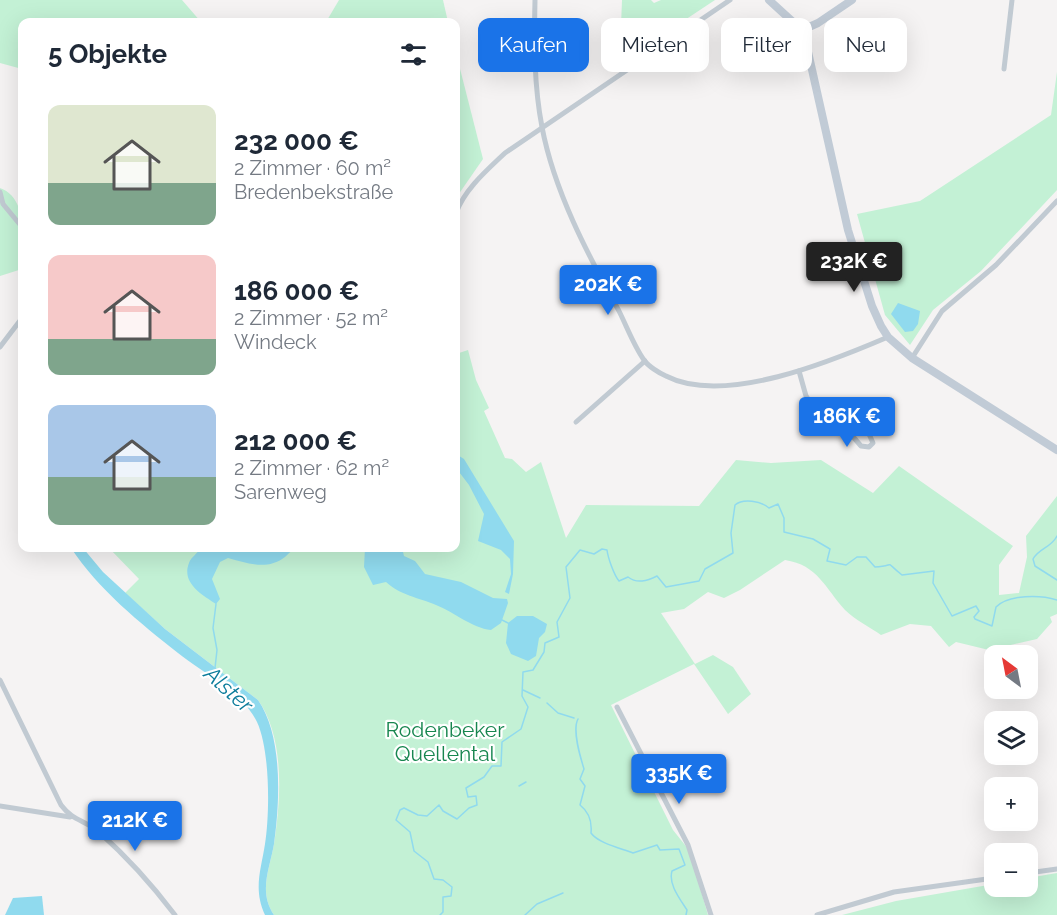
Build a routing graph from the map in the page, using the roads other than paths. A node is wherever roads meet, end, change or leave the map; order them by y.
1 (535, 0) edge
2 (730, 0) edge
3 (769, 0) edge
4 (852, 0) edge
5 (1012, 0) edge
6 (787, 18) edge
7 (812, 26) edge
8 (812, 64) edge
9 (1004, 69) dead end
10 (542, 128) junction
11 (0, 192) edge
12 (1057, 201) edge
13 (460, 203) edge
14 (18, 222) edge
15 (18, 323) edge
16 (888, 337) junction
17 (0, 347) edge
18 (912, 357) junction
19 (645, 361) junction
20 (799, 371) junction
21 (576, 422) dead end
22 (843, 425) junction
23 (1057, 450) edge
24 (0, 680) edge
25 (617, 707) dead end
26 (0, 806) edge
27 (70, 817) junction
28 (1057, 869) edge
29 (1038, 872) edge
30 (984, 879) edge
31 (175, 915) edge
32 (711, 915) edge
33 (817, 915) edge

1 - 10 street
2 - 10 street
3 - 6 street
4 - 7 street
5 - 9 street
8 - 16 street
10 - 13 street
10 - 19 street
11 - 14 street
12 - 18 street
15 - 17 street
16 - 18 street
16 - 20 street
18 - 23 street
19 - 20 street
19 - 21 street
20 - 22 street
22 - 22 street
24 - 27 street
25 - 32 street
26 - 27 street
27 - 31 street
28 - 29 street
30 - 33 street

